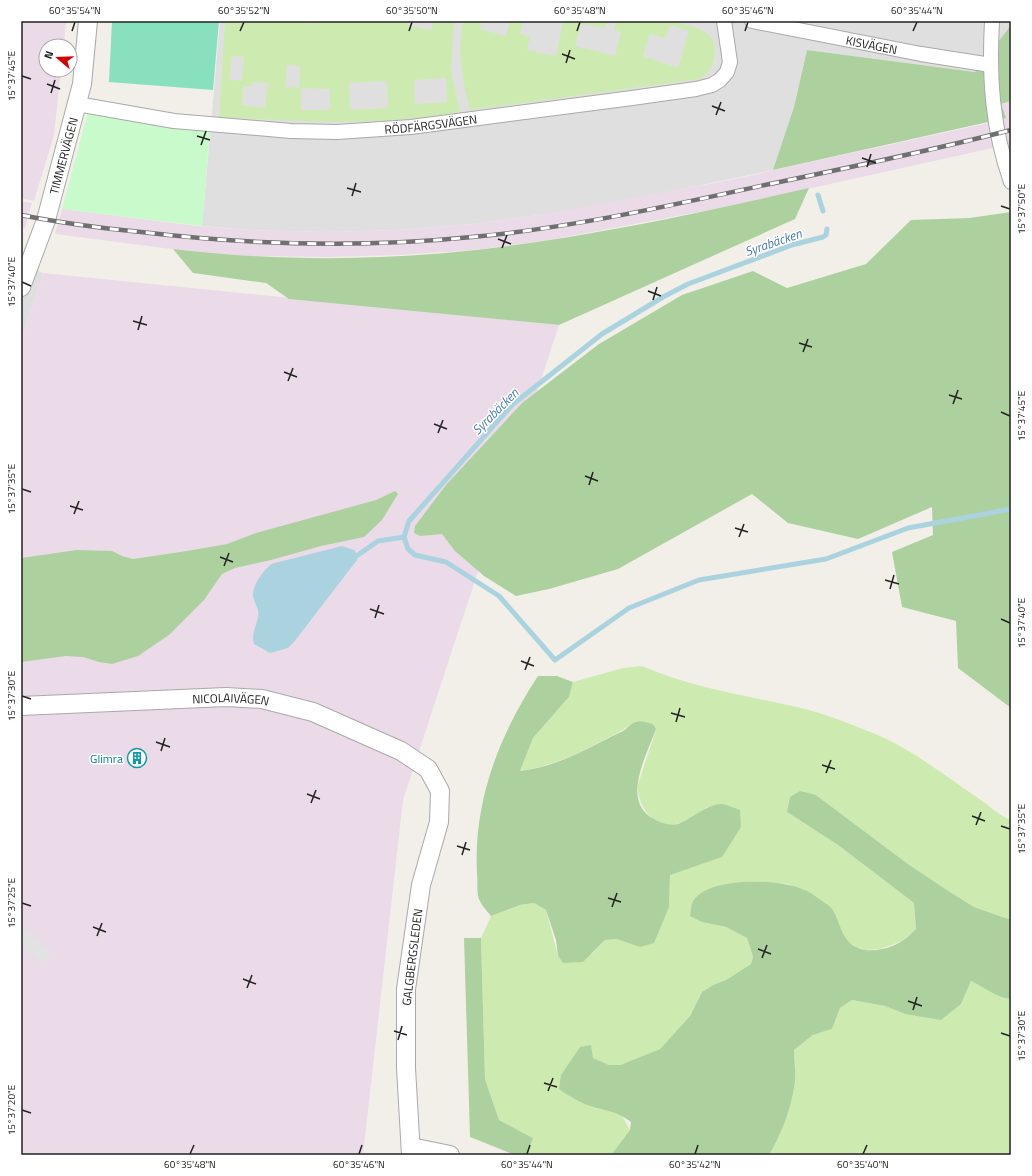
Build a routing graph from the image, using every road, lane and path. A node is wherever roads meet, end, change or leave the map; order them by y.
1 (88, 21) edge
2 (724, 21) edge
3 (752, 21) edge
4 (992, 21) edge
5 (792, 24) edge
6 (991, 65) junction
7 (77, 104) junction
8 (1011, 182) edge
9 (25, 265) edge
10 (21, 287) edge
11 (21, 706) edge
12 (425, 767) joint
13 (411, 1151) edge
14 (450, 1155) edge

1 - 7 street, TIMMERVÄGEN
2 - 7 street, RÖDFÄRGSVÄGEN
3 - 5 street, KISVÄGEN
4 - 6 street
5 - 6 street, KISVÄGEN
6 - 8 street
7 - 9 street, TIMMERVÄGEN
9 - 10 street, TIMMERVÄGEN
11 - 12 street, NICOLAIVÄGEN
12 - 13 street, GALGBERGSLEDEN
13 - 14 street

